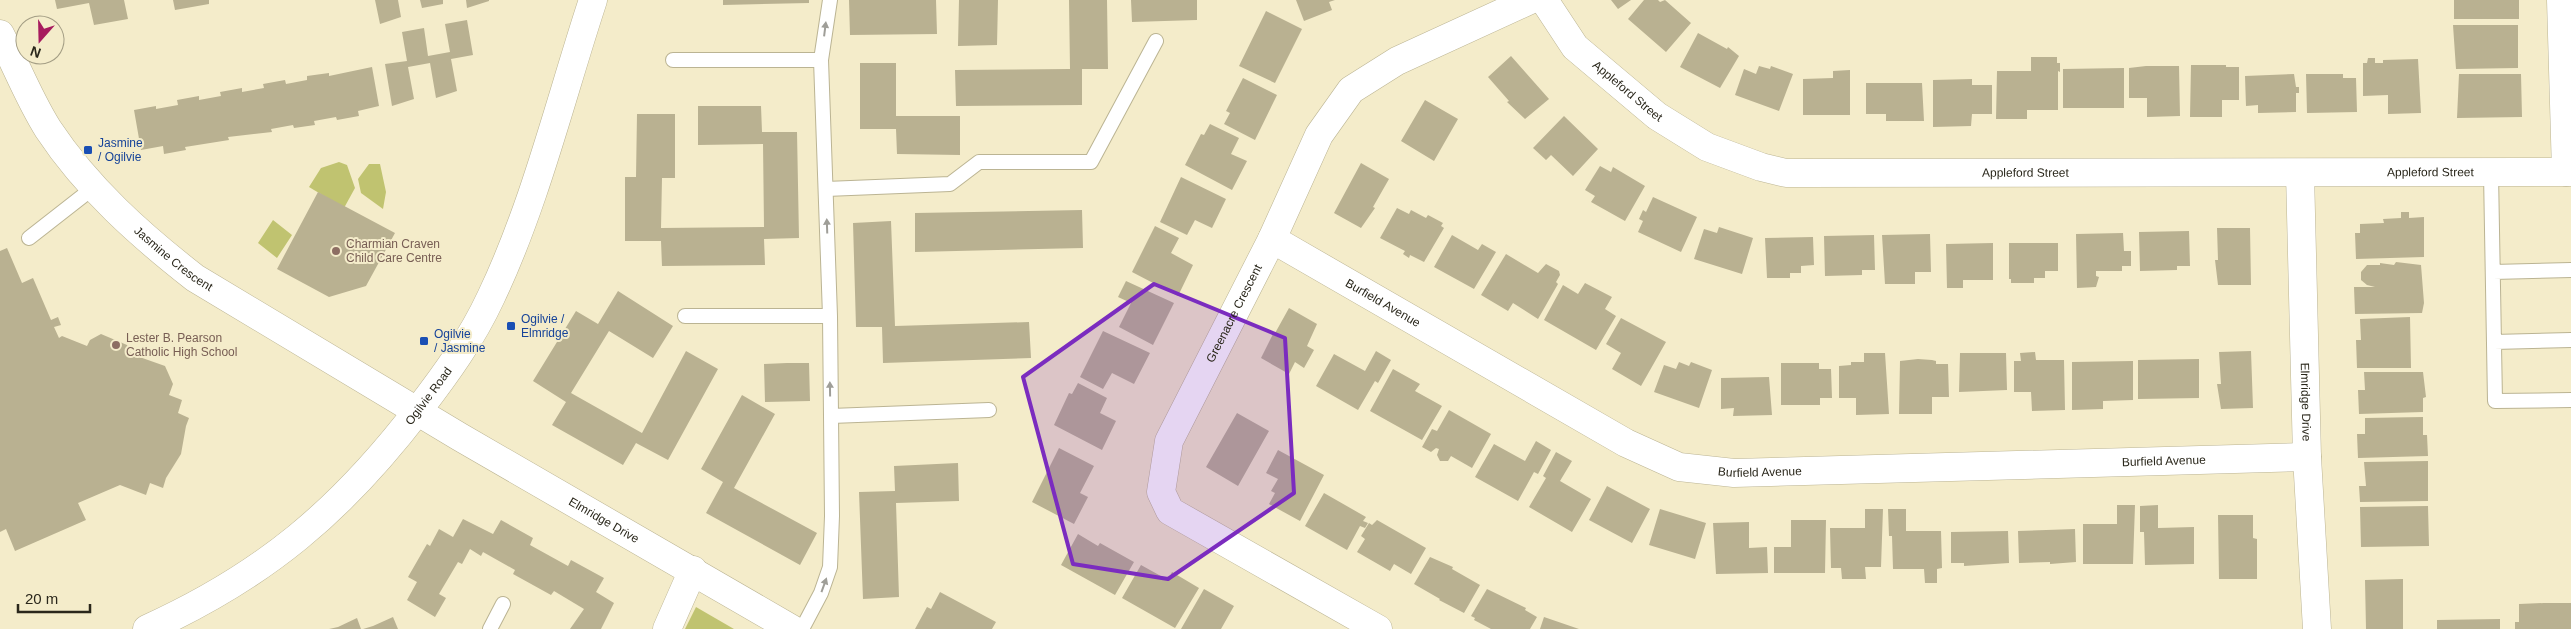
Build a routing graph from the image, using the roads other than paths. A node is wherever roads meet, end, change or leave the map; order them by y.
1 (593, 0) edge
2 (830, 0) edge
3 (1530, 0) edge
4 (1544, 0) edge
5 (2561, 0) edge
6 (1156, 41) dead end
7 (4, 49) edge
8 (673, 60) dead end
9 (822, 60) junction
10 (2569, 172) edge
11 (2300, 173) junction
12 (2491, 173) junction
13 (93, 188) junction
14 (826, 189) junction
15 (29, 238) dead end
16 (1272, 239) junction
17 (2571, 270) edge
18 (2493, 272) junction
19 (686, 316) dead end
20 (830, 316) junction
21 (2571, 340) edge
22 (2494, 342) junction
23 (2571, 400) edge
24 (989, 410) dead end
25 (417, 412) junction
26 (831, 416) junction
27 (2307, 457) junction
28 (693, 570) junction
29 (504, 604) dead end
30 (146, 629) edge
31 (490, 629) edge
32 (668, 629) edge
33 (792, 629) edge
34 (802, 629) edge
35 (1378, 629) edge
36 (2317, 629) edge

1 - 25 street, Ogilvie Road
9 -> 2 lane
3 - 16 street, Greenacre Crescent
4 - 11 street, Appleford Street
5 - 10 street
6 - 14 lane
7 - 13 street, Jasmine Crescent
8 - 9 lane
9 - 14 lane
10 - 12 street, Appleford Street
11 - 12 street, Appleford Street
11 - 27 street, Elmridge Drive
12 - 18 lane
13 - 15 lane
13 - 25 street, Jasmine Crescent
20 -> 14 lane
16 - 27 street, Burfield Avenue
16 - 35 street, Greenacre Crescent
17 - 18 lane
18 - 22 lane
19 - 20 lane
26 -> 20 lane
21 - 22 lane
22 - 23 lane
24 - 26 lane
25 - 28 street, Elmridge Drive
25 - 30 street, Ogilvie Road
34 -> 26 lane
27 - 36 street, Elmridge Drive
28 - 32 street
28 - 33 street, Elmridge Drive
29 - 31 lane

